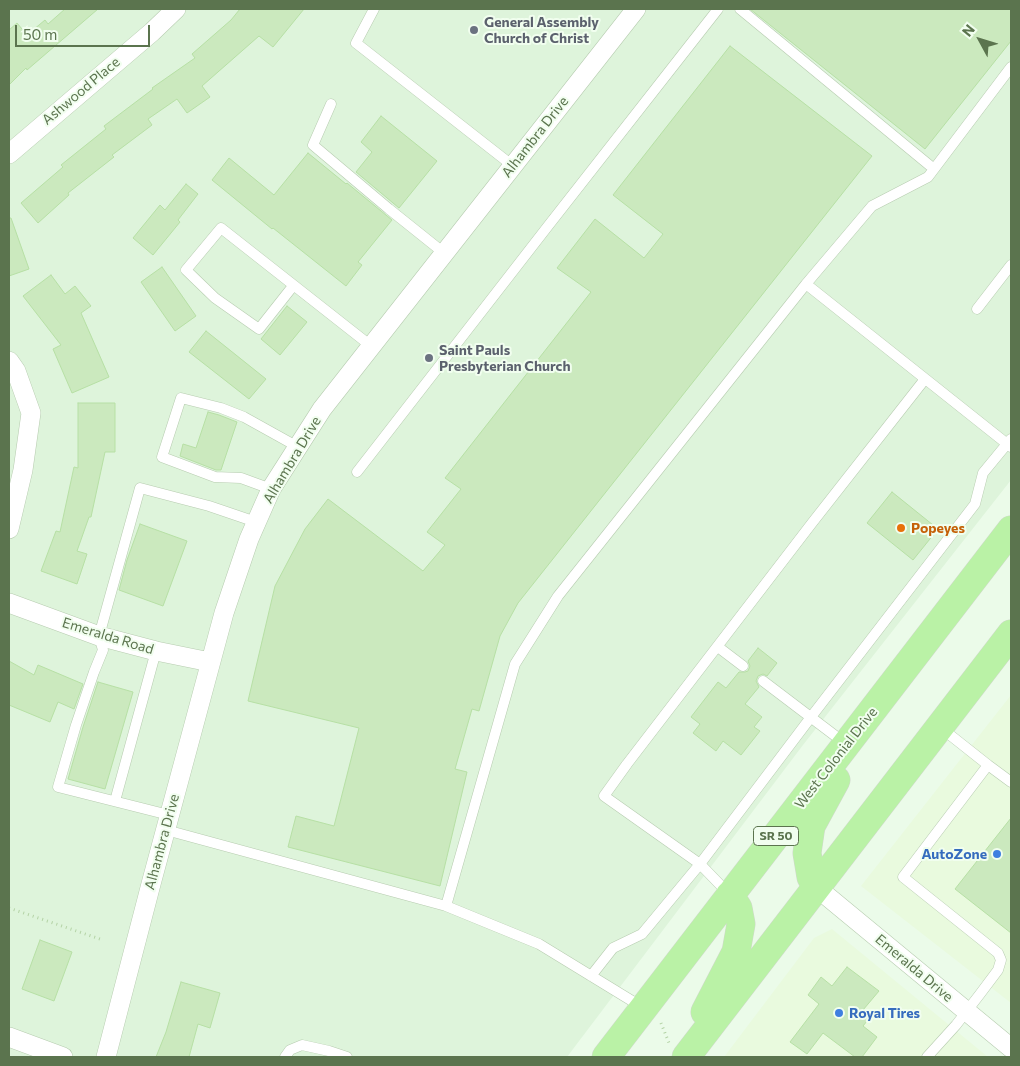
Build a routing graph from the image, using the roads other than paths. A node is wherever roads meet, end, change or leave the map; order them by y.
1 (176, 9) edge
2 (374, 9) edge
3 (718, 9) edge
4 (740, 9) edge
5 (630, 11) edge
6 (1011, 68) edge
7 (331, 104) dead end
8 (9, 154) edge
9 (513, 166) junction
10 (934, 169) junction
11 (444, 253) junction
12 (1011, 265) edge
13 (806, 284) junction
14 (293, 286) junction
15 (977, 309) dead end
16 (371, 346) junction
17 (9, 360) edge
18 (926, 379) junction
19 (1010, 443) edge
20 (298, 447) junction
21 (357, 472) dead end
22 (271, 489) junction
23 (256, 522) junction
24 (9, 529) edge
25 (1011, 530) edge
26 (9, 603) edge
27 (1011, 634) edge
28 (99, 636) junction
29 (718, 647) junction
30 (156, 651) junction
31 (210, 662) junction
32 (743, 666) dead end
33 (763, 681) dead end
34 (878, 704) junction
35 (811, 717) junction
36 (940, 727) junction
37 (847, 744) junction
38 (988, 765) junction
39 (1011, 782) edge
40 (115, 801) junction
41 (168, 822) junction
42 (700, 864) junction
43 (816, 887) junction
44 (730, 895) junction
45 (446, 906) junction
46 (591, 976) junction
47 (644, 1008) junction
48 (967, 1012) junction
49 (9, 1038) edge
50 (1011, 1048) edge
51 (63, 1057) edge
52 (106, 1057) edge
53 (285, 1057) edge
54 (348, 1057) edge
55 (606, 1057) edge
56 (680, 1057) edge
57 (686, 1057) edge
58 (927, 1057) edge

1 - 8 street, Ashwood Place
2 - 9 lane
3 - 21 lane
4 - 10 lane
5 - 9 street, Alhambra Drive
6 - 10 lane
7 - 11 lane
9 - 11 street, Alhambra Drive
10 - 13 lane
11 - 16 street, Alhambra Drive
12 - 15 lane
13 - 18 lane
13 - 45 lane
14 - 14 lane
14 - 16 lane
16 - 20 street, Alhambra Drive
17 - 24 street
18 - 19 lane
18 - 29 lane
19 - 35 lane
20 - 22 street, Alhambra Drive
20 - 22 lane
22 - 23 street, Alhambra Drive
23 - 28 lane
23 - 31 street, Alhambra Drive
25 - 34 highway, West Colonial Drive / SR 50
26 - 28 street, Emeralda Road
27 - 36 highway
28 - 30 street, Emeralda Road
28 - 40 lane
29 - 32 lane
29 - 42 lane
30 - 31 street, Emeralda Road
30 - 40 lane
31 - 41 street, Alhambra Drive
33 - 35 lane
34 - 37 highway, West Colonial Drive / SR 50
34 - 43 highway
35 - 37 lane
35 - 42 lane
36 - 38 lane
36 - 43 highway
37 - 44 highway, West Colonial Drive / SR 50
38 - 39 lane
38 - 48 lane
40 - 41 lane
41 - 45 lane
41 - 52 street, Alhambra Drive
42 - 44 lane
42 - 46 lane
43 - 48 street, Emeralda Drive
43 - 57 highway
44 - 47 highway, West Colonial Drive / SR 50
44 - 56 highway
45 - 46 lane
46 - 47 lane
47 - 55 highway, West Colonial Drive / SR 50
48 - 50 street, Emeralda Drive
48 - 58 lane
49 - 51 street
53 - 54 lane

